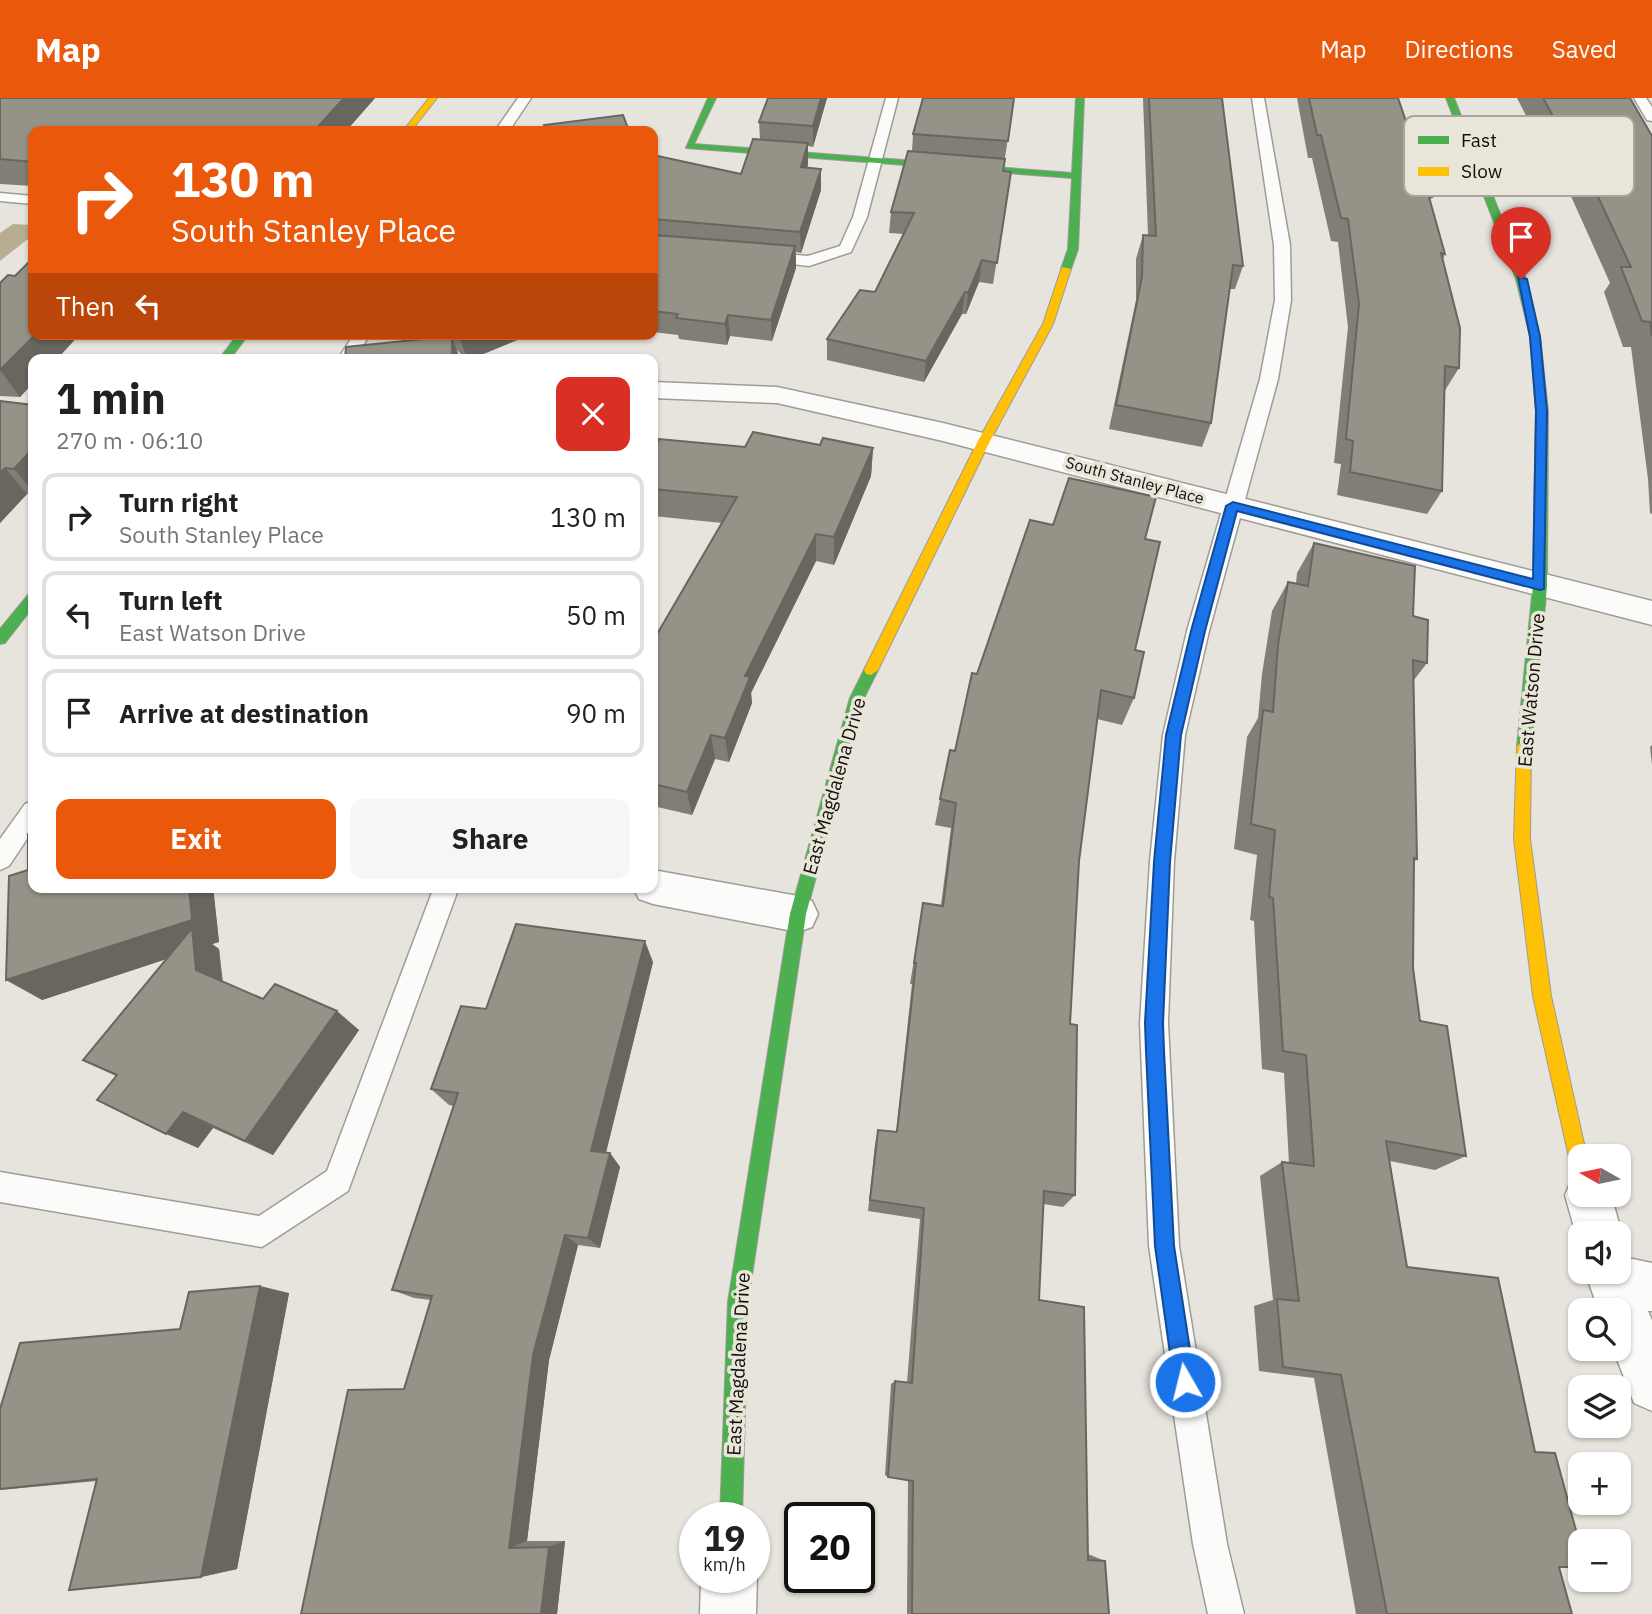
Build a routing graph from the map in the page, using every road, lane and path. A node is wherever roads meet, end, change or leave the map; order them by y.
1 (433, 98) edge
2 (525, 98) edge
3 (712, 98) edge
4 (892, 98) edge
5 (1080, 98) edge
6 (1258, 98) edge
7 (1450, 98) edge
8 (1640, 98) edge
9 (1457, 116) edge
10 (1652, 117) edge
11 (411, 126) edge
12 (505, 126) edge
13 (875, 161) junction
14 (1077, 176) junction
15 (1488, 196) edge
16 (0, 197) edge
17 (28, 200) edge
18 (744, 256) edge
19 (239, 340) edge
20 (228, 354) edge
21 (658, 390) edge
22 (984, 441) junction
23 (1233, 506) junction
24 (1540, 586) junction
25 (28, 604) edge
26 (1652, 613) edge
27 (0, 639) edge
28 (28, 818) edge
29 (0, 859) edge
30 (658, 888) edge
31 (445, 893) edge
32 (798, 914) junction
33 (1575, 1144) edge
34 (0, 1187) edge
35 (1625, 1284) edge
36 (1652, 1385) edge
37 (731, 1502) edge
38 (729, 1593) edge
39 (728, 1614) edge
40 (1226, 1614) edge

1 - 11 street
2 - 12 lane
3 - 13 street
4 - 13 lane
5 - 14 street, East Magdalena Drive
6 - 23 lane
7 - 9 street, East Watson Drive
8 - 10 lane
13 - 14 street
13 - 18 lane
14 - 22 street, East Magdalena Drive
15 - 24 street, East Watson Drive
16 - 17 lane
19 - 20 street
21 - 22 street, South Stanley Place
22 - 23 street, South Stanley Place
22 - 32 street, East Magdalena Drive
23 - 24 street, South Stanley Place
23 - 40 lane
24 - 26 street, South Stanley Place
24 - 33 street, East Watson Drive
25 - 27 street
28 - 29 lane
30 - 32 street
31 - 34 lane
32 - 37 street, East Magdalena Drive
35 - 36 street
38 - 39 street

